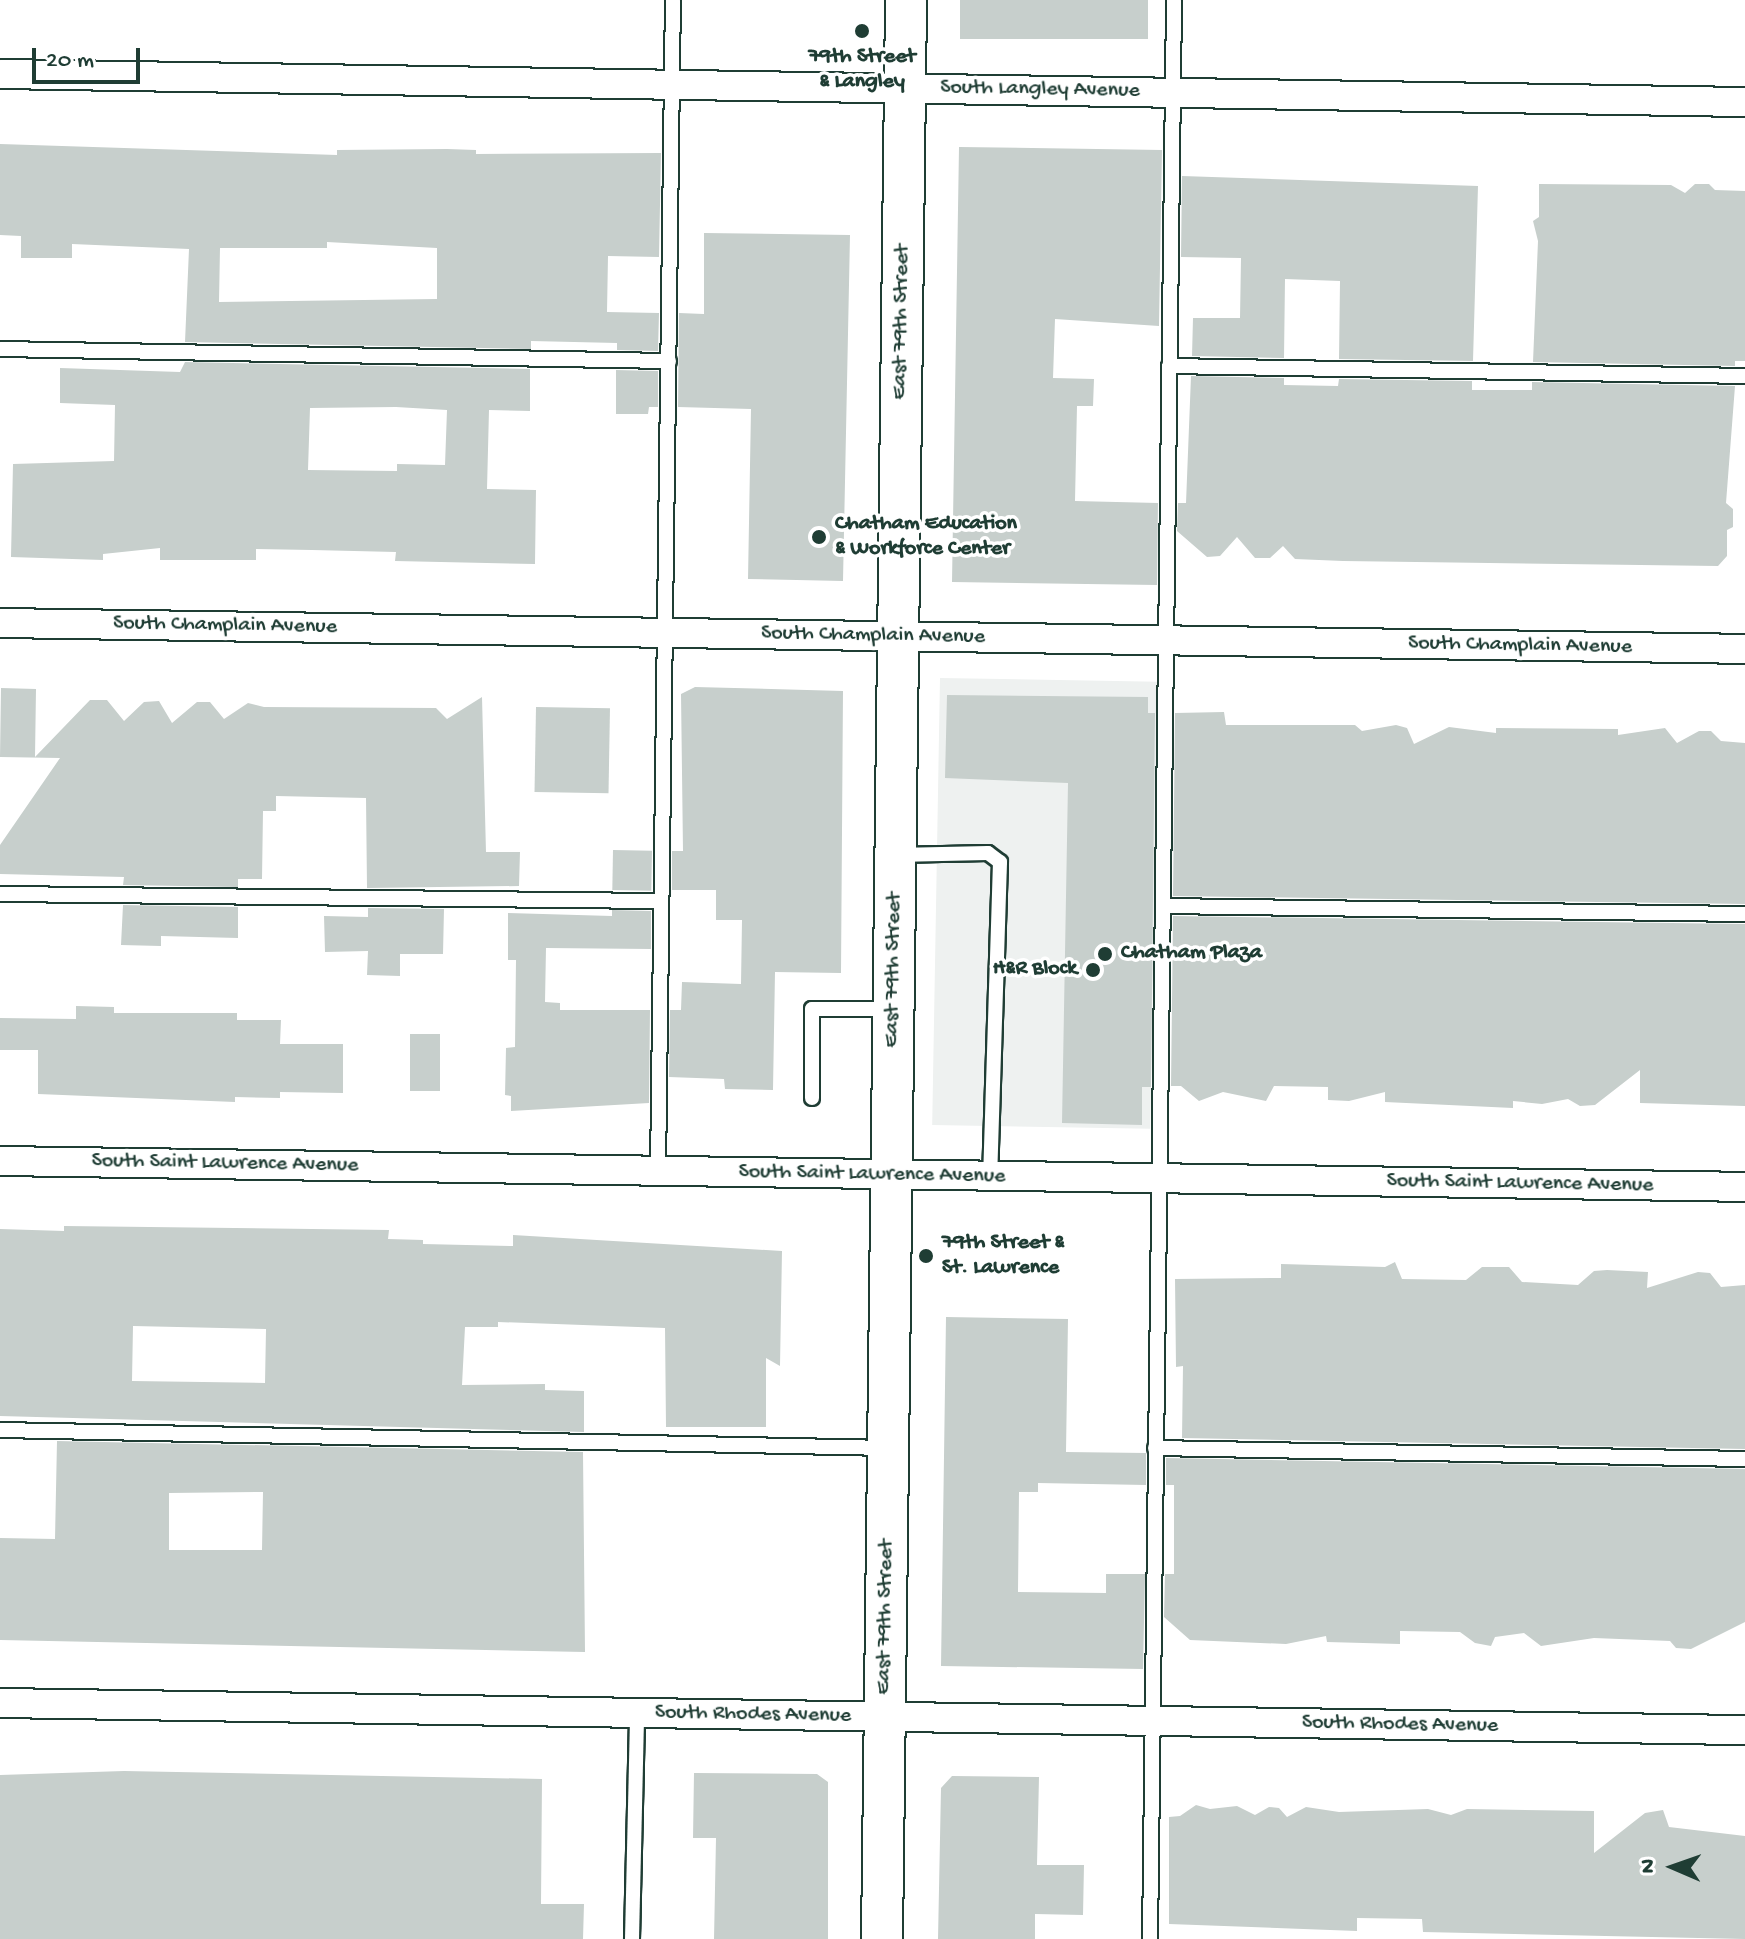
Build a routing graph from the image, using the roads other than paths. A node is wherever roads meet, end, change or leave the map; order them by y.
1 (673, 0) edge
2 (906, 0) edge
3 (1174, 0) edge
4 (0, 74) edge
5 (673, 84) junction
6 (905, 88) junction
7 (1172, 92) junction
8 (1745, 102) edge
9 (0, 349) edge
10 (669, 361) junction
11 (1169, 366) junction
12 (1745, 376) edge
13 (0, 623) edge
14 (665, 633) junction
15 (898, 636) junction
16 (1167, 640) junction
17 (1745, 649) edge
18 (895, 855) junction
19 (0, 894) edge
20 (661, 901) junction
21 (1163, 906) junction
22 (1745, 914) edge
23 (894, 1009) junction
24 (812, 1098) dead end
25 (0, 1161) edge
26 (658, 1171) junction
27 (891, 1175) junction
28 (990, 1177) junction
29 (1158, 1179) junction
30 (1745, 1187) edge
31 (0, 1430) edge
32 (888, 1448) junction
33 (1155, 1448) junction
34 (1745, 1459) edge
35 (0, 1703) edge
36 (637, 1713) junction
37 (884, 1717) junction
38 (1151, 1721) junction
39 (1745, 1730) edge
40 (632, 1939) edge
41 (882, 1939) edge
42 (1150, 1939) edge

1 - 5 lane
2 - 6 main road, East 79th Street
3 - 7 lane
4 - 5 street, South Langley Avenue
5 - 6 street, South Langley Avenue
5 - 10 lane
6 - 7 street, South Langley Avenue
6 - 15 main road, East 79th Street
7 - 8 street, South Langley Avenue
7 - 11 lane
9 - 10 lane
10 - 14 lane
11 - 12 lane
11 - 16 lane
13 - 14 street, South Champlain Avenue
14 - 15 street, South Champlain Avenue
14 - 20 lane
15 - 16 street, South Champlain Avenue
15 - 18 main road, East 79th Street
16 - 17 street, South Champlain Avenue
16 - 21 lane
18 - 23 main road, East 79th Street
18 - 28 lane
19 - 20 lane
20 - 26 lane
21 - 22 lane
21 - 29 lane
23 - 24 lane
23 - 27 main road, East 79th Street
25 - 26 street, South Saint Lawrence Avenue
26 - 27 street, South Saint Lawrence Avenue
27 - 28 street, South Saint Lawrence Avenue
27 - 32 main road, East 79th Street
28 - 29 street, South Saint Lawrence Avenue
29 - 30 street, South Saint Lawrence Avenue
29 - 33 lane
31 - 32 lane
32 - 37 main road, East 79th Street
33 - 34 lane
33 - 38 lane
35 - 36 street, South Rhodes Avenue
36 - 37 street, South Rhodes Avenue
36 - 40 lane
37 - 38 street, South Rhodes Avenue
37 - 41 main road, East 79th Street
38 - 39 street, South Rhodes Avenue
38 - 42 lane

